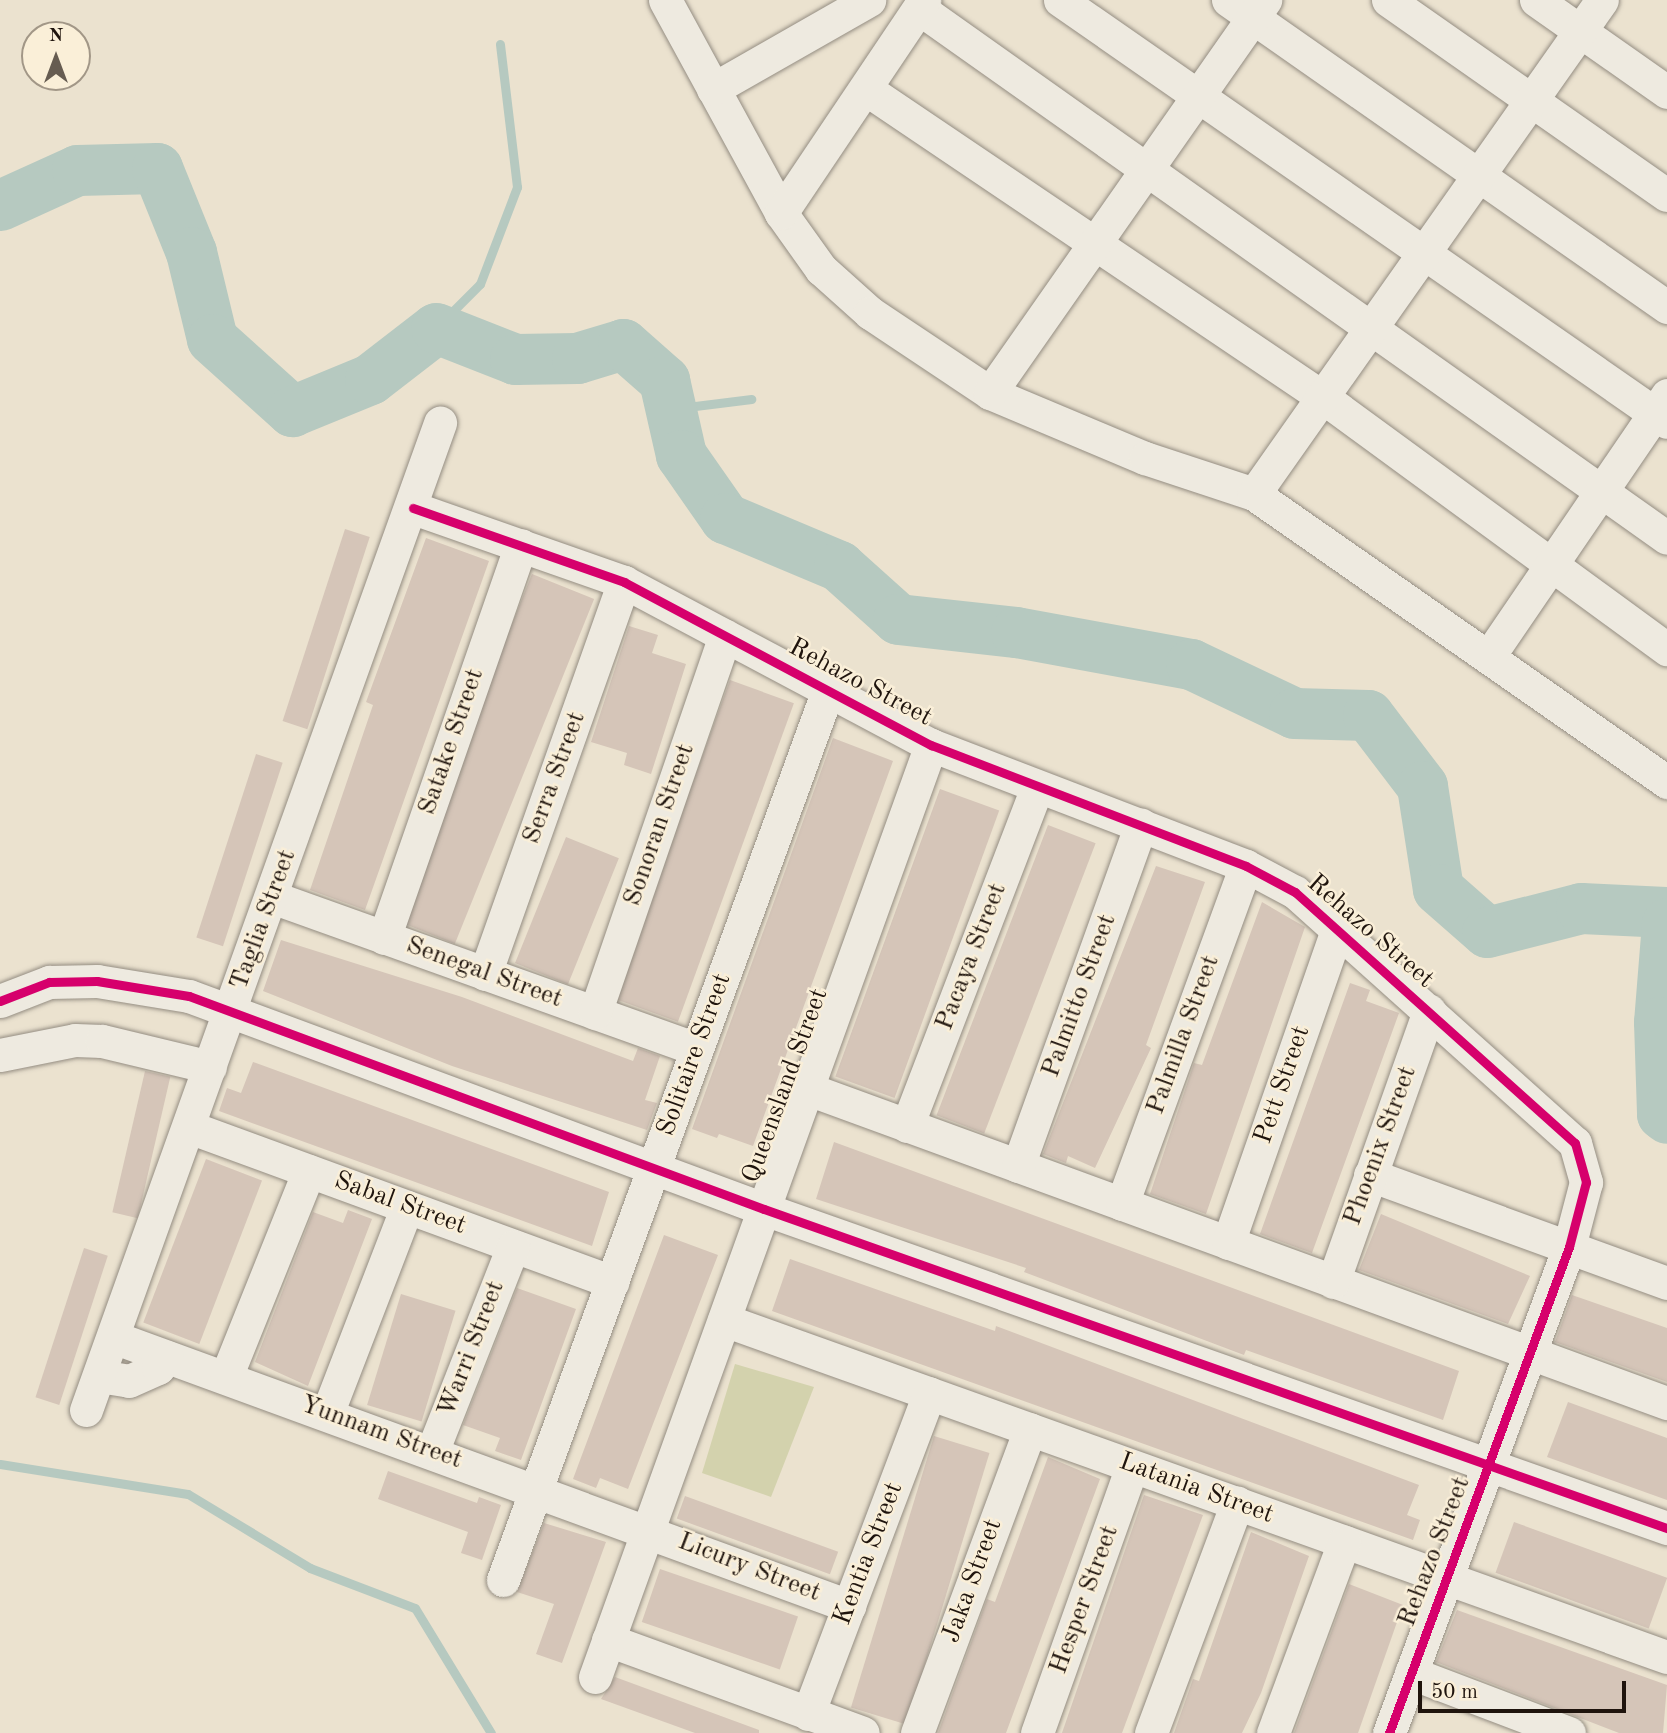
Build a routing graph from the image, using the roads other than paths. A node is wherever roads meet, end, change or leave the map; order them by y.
1 (665, 0) edge
2 (1060, 0) edge
3 (1388, 0) edge
4 (1536, 0) edge
5 (1602, 0) edge
6 (848, 5) edge
7 (922, 5) edge
8 (1249, 6) edge
9 (1580, 31) junction
10 (713, 89) junction
11 (866, 89) junction
12 (1667, 92) edge
13 (1199, 95) junction
14 (1530, 100) junction
15 (1147, 168) junction
16 (1478, 173) junction
17 (1667, 195) edge
18 (781, 213) junction
19 (1097, 240) junction
20 (1422, 250) junction
21 (1667, 307) edge
22 (1371, 324) junction
23 (990, 393) junction
24 (1321, 396) junction
25 (1663, 410) edge
26 (440, 423) dead end
27 (1600, 490) junction
28 (1254, 494) junction
29 (413, 508) junction
30 (1667, 538) edge
31 (520, 545) junction
32 (1550, 564) junction
33 (624, 582) junction
34 (725, 636) junction
35 (1667, 649) edge
36 (1489, 656) junction
37 (829, 687) junction
38 (931, 745) junction
39 (1667, 782) edge
40 (1037, 788) junction
41 (1141, 825) junction
42 (1246, 866) junction
43 (272, 897) junction
44 (1338, 928) junction
45 (384, 938) junction
46 (485, 974) junction
47 (0, 1000) edge
48 (230, 1011) junction
49 (1429, 1011) junction
50 (595, 1013) junction
51 (697, 1049) junction
52 (0, 1055) edge
53 (210, 1068) junction
54 (807, 1089) junction
55 (189, 1126) junction
56 (907, 1126) junction
57 (1018, 1166) junction
58 (653, 1168) junction
59 (309, 1171) junction
60 (1370, 1175) junction
61 (1122, 1205) junction
62 (407, 1207) junction
63 (764, 1209) junction
64 (1228, 1243) junction
65 (513, 1245) junction
66 (1569, 1247) junction
67 (612, 1282) junction
68 (1333, 1282) junction
69 (1667, 1283) edge
70 (724, 1320) junction
71 (113, 1337) junction
72 (1530, 1354) junction
73 (167, 1357) junction
74 (99, 1376) junction
75 (226, 1377) junction
76 (929, 1393) junction
77 (1667, 1403) edge
78 (86, 1410) dead end
79 (327, 1414) junction
80 (1030, 1429) junction
81 (432, 1452) junction
82 (1491, 1464) junction
83 (1132, 1466) junction
84 (536, 1489) junction
85 (1237, 1503) junction
86 (1667, 1528) edge
87 (649, 1530) junction
88 (1344, 1542) junction
89 (1447, 1579) junction
90 (503, 1580) dead end
91 (849, 1606) junction
92 (608, 1640) junction
93 (1667, 1657) edge
94 (1411, 1673) junction
95 (595, 1677) dead end
96 (808, 1714) junction
97 (863, 1733) edge
98 (917, 1733) edge
99 (1037, 1733) edge
100 (1152, 1733) edge
101 (1273, 1733) edge
102 (1389, 1733) edge
103 (1569, 1733) edge

1 - 10 street
2 - 13 street
3 - 14 street
4 - 9 street
5 - 9 street
6 - 10 street
7 - 11 street
7 - 15 street
8 - 13 street
8 - 16 street
9 - 12 street
9 - 14 street
10 - 18 street
11 - 18 street
11 - 19 street
13 - 15 street
13 - 20 street
14 - 16 street
14 - 17 street
15 - 19 street
15 - 22 street
16 - 20 street
16 - 21 street
18 - 23 street
19 - 23 street
19 - 24 street
20 - 22 street
20 - 25 street
22 - 24 street
22 - 27 street
23 - 28 street
24 - 28 street
24 - 32 street
25 - 27 street
26 - 29 street, Taglia Street
27 - 30 street
27 - 32 street
28 - 36 street
29 - 31 street, Rehazo Street
29 - 43 street, Taglia Street
31 - 33 street, Rehazo Street
31 - 45 street, Satake Street
32 - 35 street
32 - 36 street
33 - 34 street, Rehazo Street
33 - 46 street, Serra Street
34 - 37 street, Rehazo Street
34 - 50 street, Sonoran Street
36 - 39 street
37 - 38 street, Rehazo Street
37 - 51 street, Solitaire Street
38 - 40 street, Rehazo Street
38 - 54 street, Queensland Street
40 - 41 street, Rehazo Street
40 - 56 street, Pacaya Street
41 - 42 street, Rehazo Street
41 - 57 street, Palmitto Street
42 - 44 street, Rehazo Street
42 - 61 street, Palmilla Street
43 - 45 street, Senegal Street
43 - 48 street, Taglia Street
44 - 49 street, Rehazo Street
44 - 64 street, Pett Street
45 - 46 street, Senegal Street
46 - 50 street, Senegal Street
47 - 48 street
48 - 53 street, Taglia Street
48 - 58 street
49 - 60 street, Phoenix Street
49 - 66 street, Rehazo Street
50 - 51 street, Senegal Street
51 - 58 street, Solitaire Street
52 - 53 street
53 - 55 street, Taglia Street
54 - 56 street
54 - 63 street, Queensland Street
55 - 59 street, Sabal Street
55 - 71 street, Taglia Street
56 - 57 street
57 - 61 street
58 - 63 street
58 - 67 street, Solitaire Street
59 - 62 street, Sabal Street
59 - 75 street
60 - 66 street
60 - 68 street, Phoenix Street
61 - 64 street
62 - 65 street, Sabal Street
62 - 79 street
63 - 70 street, Queensland Street
63 - 82 street
64 - 68 street
65 - 67 street, Sabal Street
65 - 81 street, Warri Street
66 - 69 street
66 - 72 street, Rehazo Street
67 - 84 street, Solitaire Street
68 - 72 street
70 - 76 street, Latania Street
70 - 87 street, Queensland Street
71 - 73 street, Yunnam Street
71 - 74 street, Taglia Street
72 - 77 street
72 - 82 street, Rehazo Street
73 - 74 street
73 - 75 street, Yunnam Street
74 - 78 street, Taglia Street
75 - 79 street, Yunnam Street
76 - 80 street, Latania Street
76 - 91 street, Kentia Street
79 - 81 street, Yunnam Street
80 - 83 street, Latania Street
80 - 98 street, Jaka Street
81 - 84 street, Yunnam Street
82 - 86 street
82 - 89 street, Rehazo Street
83 - 85 street, Latania Street
83 - 99 street, Hesper Street
84 - 87 street, Yunnam Street
84 - 90 street, Solitaire Street
85 - 88 street, Latania Street
85 - 100 street
87 - 91 street, Licury Street
87 - 92 street, Queensland Street
88 - 89 street, Latania Street
88 - 101 street
89 - 93 street, Latania Street
89 - 94 street, Rehazo Street
91 - 96 street, Kentia Street
92 - 95 street, Queensland Street
92 - 96 street
94 - 102 street, Rehazo Street
94 - 103 street
96 - 97 street

